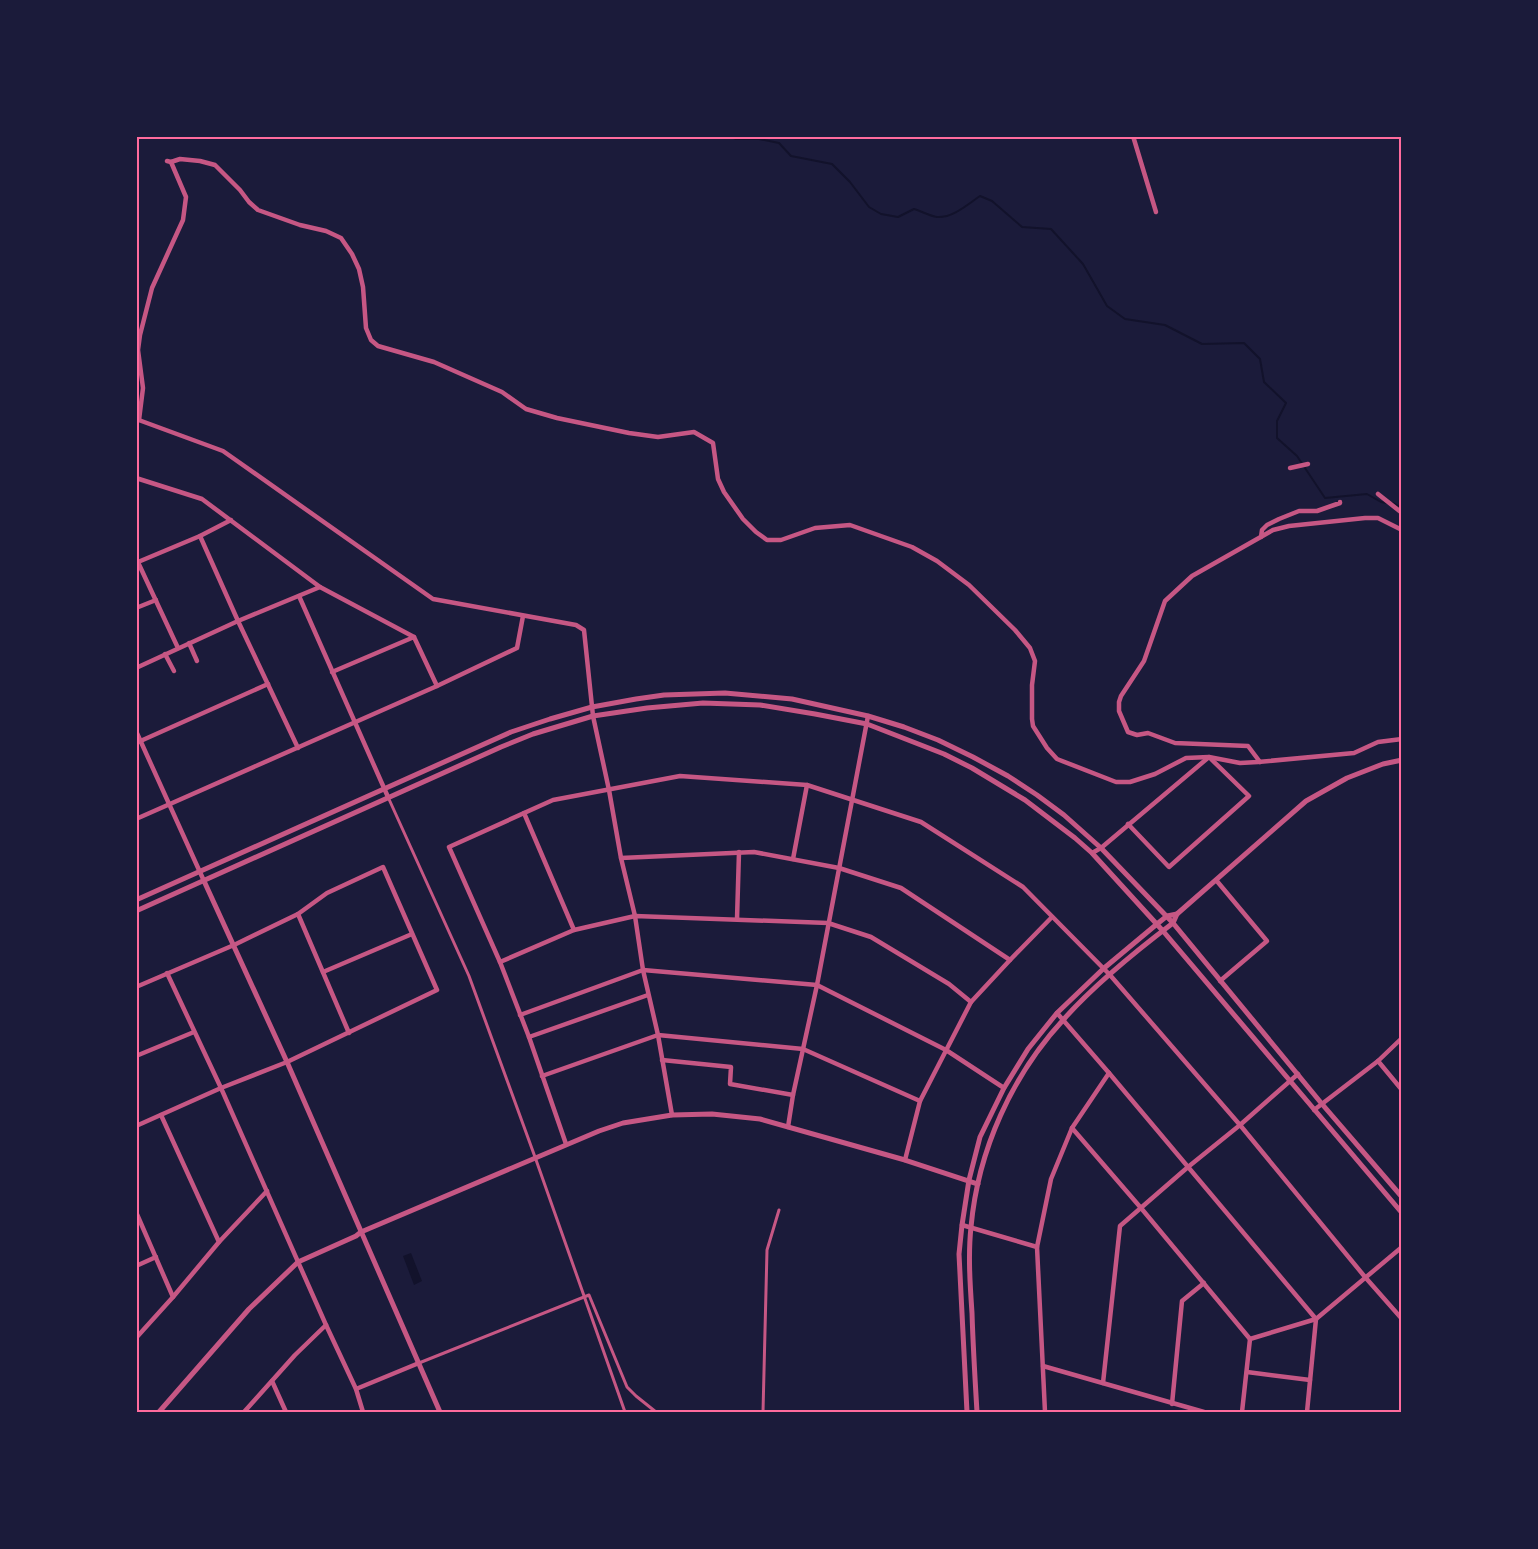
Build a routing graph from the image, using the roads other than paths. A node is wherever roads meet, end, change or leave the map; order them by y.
1 (1133, 136) edge
2 (1156, 212) dead end
3 (138, 419) edge
4 (1307, 464) dead end
5 (1290, 468) dead end
6 (136, 478) edge
7 (1381, 496) dead end
8 (1340, 502) dead end
9 (1401, 513) edge
10 (231, 520) junction
11 (1401, 530) edge
12 (200, 536) junction
13 (1261, 537) junction
14 (137, 560) edge
15 (139, 569) edge
16 (320, 587) junction
17 (299, 596) junction
18 (156, 600) junction
19 (136, 608) edge
20 (524, 616) junction
21 (238, 621) junction
22 (414, 637) junction
23 (189, 643) junction
24 (178, 648) junction
25 (165, 654) junction
26 (197, 661) dead end
27 (136, 668) edge
28 (174, 671) dead end
29 (333, 672) junction
30 (268, 684) junction
31 (437, 686) junction
32 (592, 707) junction
33 (593, 716) junction
34 (868, 716) junction
35 (355, 723) junction
36 (867, 724) junction
37 (136, 730) edge
38 (1401, 739) edge
39 (139, 742) edge
40 (298, 748) junction
41 (1209, 757) junction
42 (1401, 760) edge
43 (1260, 762) junction
44 (807, 785) junction
45 (385, 789) junction
46 (609, 790) junction
47 (388, 797) junction
48 (852, 800) junction
49 (170, 804) junction
50 (524, 813) junction
51 (136, 819) edge
52 (1128, 825) junction
53 (1101, 848) junction
54 (739, 852) junction
55 (1092, 853) junction
56 (621, 858) junction
57 (793, 859) junction
58 (839, 868) junction
59 (199, 871) junction
60 (1216, 880) junction
61 (204, 881) junction
62 (136, 900) edge
63 (136, 911) edge
64 (298, 914) junction
65 (1177, 914) junction
66 (635, 916) junction
67 (1167, 916) junction
68 (1052, 917) junction
69 (737, 919) junction
70 (828, 923) junction
71 (1173, 923) junction
72 (1157, 924) junction
73 (574, 930) junction
74 (1164, 931) junction
75 (412, 934) junction
76 (234, 945) junction
77 (1010, 960) junction
78 (500, 962) junction
79 (1103, 969) junction
80 (643, 970) junction
81 (324, 972) junction
82 (167, 973) junction
83 (1110, 975) junction
84 (1221, 981) junction
85 (817, 986) junction
86 (136, 987) edge
87 (648, 995) junction
88 (971, 1002) junction
89 (1057, 1013) junction
90 (520, 1015) junction
91 (1063, 1019) junction
92 (194, 1032) junction
93 (349, 1033) junction
94 (658, 1035) junction
95 (529, 1037) junction
96 (1401, 1038) edge
97 (803, 1049) junction
98 (946, 1050) junction
99 (136, 1056) edge
100 (662, 1060) junction
101 (1378, 1061) junction
102 (287, 1062) junction
103 (1109, 1073) junction
104 (1298, 1074) junction
105 (542, 1076) junction
106 (1290, 1081) junction
107 (221, 1088) junction
108 (1004, 1088) junction
109 (1401, 1090) edge
110 (793, 1095) junction
111 (920, 1101) junction
112 (1322, 1104) junction
113 (1314, 1110) junction
114 (161, 1115) junction
115 (672, 1115) junction
116 (1240, 1125) junction
117 (136, 1126) edge
118 (788, 1126) junction
119 (1072, 1128) junction
120 (566, 1144) junction
121 (535, 1157) junction
122 (905, 1160) junction
123 (1188, 1167) junction
124 (969, 1180) junction
125 (978, 1184) junction
126 (267, 1191) junction
127 (1401, 1197) edge
128 (1141, 1208) junction
129 (779, 1210) dead end
130 (136, 1212) edge
131 (1401, 1212) edge
132 (962, 1225) junction
133 (971, 1227) junction
134 (361, 1232) junction
135 (219, 1242) junction
136 (1037, 1247) junction
137 (1401, 1247) edge
138 (156, 1257) junction
139 (298, 1262) junction
140 (136, 1266) edge
141 (1365, 1277) junction
142 (1204, 1282) junction
143 (173, 1297) junction
144 (584, 1298) junction
145 (1316, 1318) junction
146 (1401, 1319) edge
147 (326, 1325) junction
148 (136, 1338) edge
149 (1250, 1339) junction
150 (419, 1363) junction
151 (1043, 1366) junction
152 (1247, 1372) junction
153 (1310, 1380) junction
154 (272, 1381) junction
155 (1103, 1383) junction
156 (356, 1389) junction
157 (1172, 1404) junction
158 (159, 1413) edge
159 (244, 1413) edge
160 (286, 1413) edge
161 (363, 1413) edge
162 (440, 1413) edge
163 (625, 1413) edge
164 (656, 1413) edge
165 (763, 1413) edge
166 (967, 1413) edge
167 (977, 1413) edge
168 (1045, 1413) edge
169 (1204, 1413) edge
170 (1242, 1413) edge
171 (1306, 1413) edge

1 - 2 street
3 - 20 street
3 - 41 street
4 - 5 street
6 - 10 street
7 - 9 street
8 - 13 street
10 - 12 street
10 - 16 street
11 - 13 street
12 - 14 street
12 - 21 street
13 - 43 street
14 - 15 street
15 - 18 street
16 - 17 street
16 - 22 street
17 - 21 street
17 - 29 street
18 - 19 street
18 - 24 street
20 - 31 street
20 - 32 street
21 - 23 street
21 - 30 street
22 - 29 street
22 - 31 street
23 - 24 street
23 - 26 street
24 - 25 street
25 - 27 street
25 - 28 street
29 - 35 street
30 - 39 street
30 - 40 street
31 - 35 street
32 - 33 street
32 - 34 street
32 - 45 street
33 - 36 street
33 - 46 street
33 - 47 street
34 - 36 street
34 - 53 street
35 - 40 street
35 - 45 street
36 - 48 street
36 - 55 street
37 - 39 street
38 - 43 street
39 - 49 street
40 - 49 street
41 - 43 street
41 - 52 street
41 - 52 street
42 - 60 street
44 - 46 street
44 - 48 street
44 - 57 street
45 - 47 street
45 - 59 street
46 - 50 street
46 - 56 street
47 - 61 street
47 - 121 street
48 - 58 street
48 - 68 street
49 - 51 street
49 - 59 street
50 - 73 street
50 - 78 street
52 - 53 street
53 - 55 street
53 - 67 street
54 - 56 street
54 - 57 street
54 - 69 street
55 - 72 street
56 - 66 street
57 - 58 street
58 - 70 street
58 - 77 street
59 - 61 street
59 - 62 street
60 - 65 street
60 - 84 street
61 - 63 street
61 - 76 street
64 - 75 street
64 - 76 street
64 - 81 street
65 - 67 street
65 - 71 street
66 - 69 street
66 - 73 street
66 - 80 street
67 - 71 street
67 - 72 street
68 - 77 street
68 - 79 street
69 - 70 street
70 - 85 street
70 - 88 street
71 - 74 street
71 - 84 street
72 - 74 street
72 - 79 street
73 - 78 street
74 - 83 street
74 - 106 street
75 - 81 street
75 - 93 street
76 - 82 street
76 - 102 street
77 - 88 street
78 - 90 street
79 - 83 street
79 - 89 street
80 - 85 street
80 - 87 street
80 - 90 street
81 - 93 street
82 - 86 street
82 - 92 street
83 - 91 street
83 - 116 street
84 - 104 street
85 - 97 street
85 - 98 street
87 - 94 street
87 - 95 street
88 - 98 street
89 - 91 street
89 - 108 street
90 - 95 street
91 - 103 street
91 - 125 street
92 - 99 street
92 - 107 street
93 - 102 street
94 - 97 street
94 - 100 street
94 - 105 street
95 - 105 street
96 - 101 street
97 - 110 street
97 - 111 street
98 - 108 street
98 - 111 street
100 - 110 street
100 - 115 street
101 - 109 street
101 - 112 street
102 - 107 street
102 - 134 street
103 - 119 street
103 - 123 street
104 - 106 street
104 - 112 street
105 - 120 street
106 - 113 street
106 - 116 street
107 - 114 street
107 - 126 street
108 - 124 street
110 - 118 street
111 - 122 street
112 - 113 street
112 - 127 street
113 - 131 street
114 - 117 street
114 - 135 street
115 - 118 street
115 - 120 street
116 - 123 street
116 - 141 street
118 - 122 street
119 - 128 street
119 - 136 street
120 - 121 street
121 - 134 street
121 - 144 street
122 - 124 street
123 - 128 street
123 - 145 street
124 - 125 street
124 - 132 street
125 - 133 street
126 - 135 street
126 - 139 street
128 - 142 street
128 - 155 street
129 - 165 street
130 - 138 street
132 - 133 street
132 - 166 street
133 - 136 street
133 - 167 street
134 - 139 street
134 - 150 street
135 - 143 street
136 - 151 street
137 - 141 street
138 - 140 street
138 - 143 street
139 - 147 street
139 - 158 street
141 - 145 street
141 - 146 street
142 - 149 street
142 - 157 street
143 - 148 street
144 - 150 street
144 - 163 street
144 - 164 street
145 - 149 street
145 - 153 street
147 - 154 street
147 - 156 street
149 - 152 street
150 - 156 street
150 - 162 street
151 - 155 street
151 - 168 street
152 - 153 street
152 - 170 street
153 - 171 street
154 - 159 street
154 - 160 street
155 - 157 street
156 - 161 street
157 - 169 street

